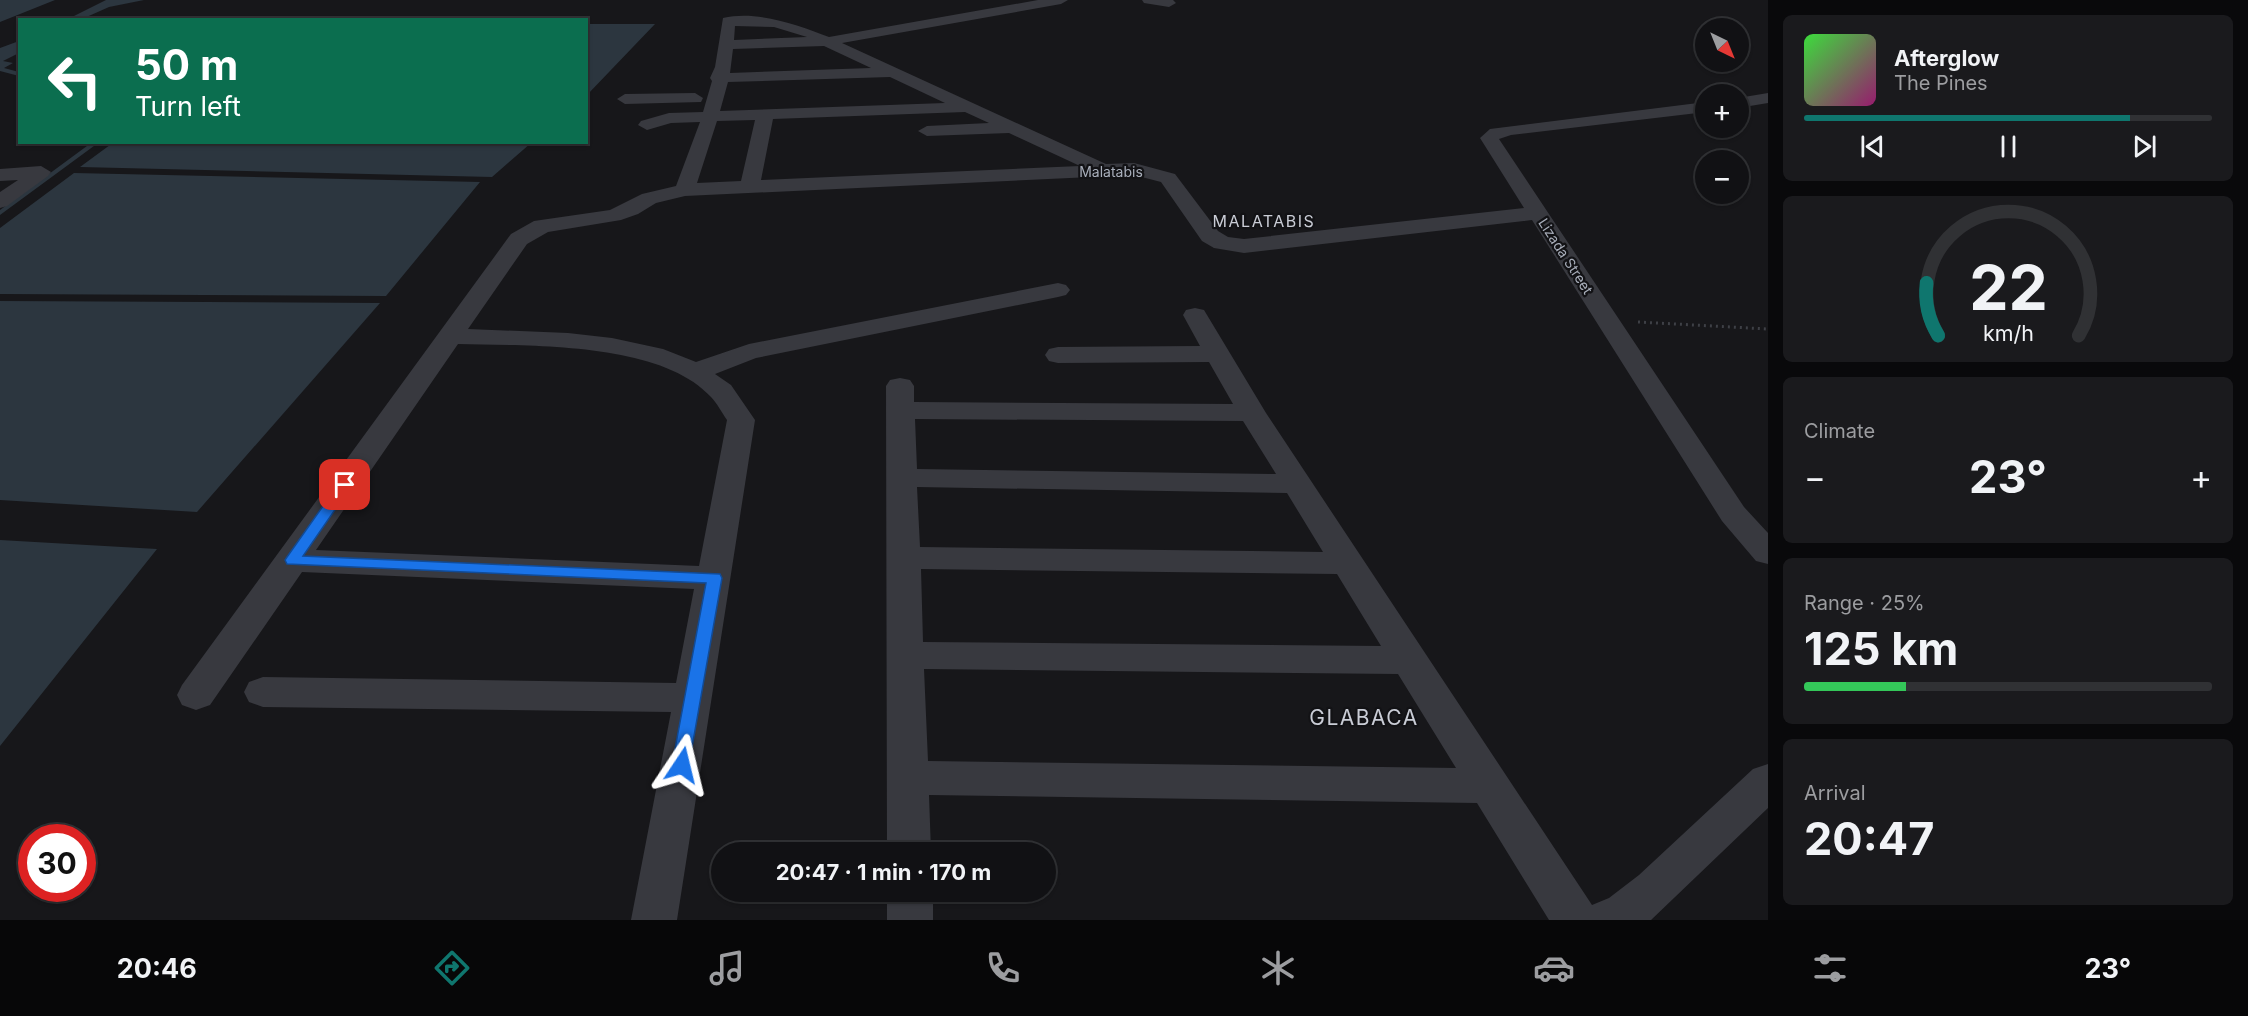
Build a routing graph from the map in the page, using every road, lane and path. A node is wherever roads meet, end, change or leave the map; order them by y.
1 (1061, 0) edge
2 (1149, 0) edge
3 (1169, 3) dead end
4 (829, 41) junction
5 (862, 57) junction
6 (828, 58) dead end
7 (726, 61) junction
8 (894, 72) junction
9 (928, 88) junction
10 (893, 90) dead end
11 (738, 97) dead end
12 (714, 98) junction
13 (1768, 98) edge
14 (625, 99) dead end
15 (1749, 101) edge
16 (967, 107) junction
17 (1695, 108) edge
18 (922, 109) junction
19 (765, 116) junction
20 (711, 117) junction
21 (647, 125) dead end
22 (1012, 128) junction
23 (927, 131) junction
24 (936, 162) junction
25 (1103, 170) junction
26 (0, 175) edge
27 (750, 187) junction
28 (685, 190) junction
29 (0, 202) edge
30 (1538, 213) junction
31 (1058, 290) dead end
32 (1196, 315) dead end
33 (1607, 320) junction
34 (1768, 329) edge
35 (451, 336) junction
36 (1218, 354) junction
37 (1058, 355) dead end
38 (694, 372) junction
39 (1252, 413) junction
40 (902, 478) junction
41 (1298, 484) junction
42 (1768, 553) edge
43 (903, 558) junction
44 (292, 560) junction
45 (1347, 563) junction
46 (714, 578) junction
47 (905, 655) junction
48 (1409, 660) junction
49 (263, 692) dead end
50 (196, 695) dead end
51 (693, 698) junction
52 (908, 778) junction
53 (1768, 781) edge
54 (1487, 786) junction
55 (909, 842) edge
56 (910, 902) edge
57 (654, 920) edge
58 (910, 920) edge
59 (1575, 920) edge
60 (1608, 920) edge

1 - 4 street
2 - 3 street
4 - 5 street
4 - 7 street
4 - 7 street
5 - 6 street
5 - 8 street
7 - 8 street
7 - 12 street
8 - 9 street
9 - 10 street
9 - 16 street
11 - 12 street
12 - 14 street
12 - 20 street
13 - 15 street
16 - 18 street
16 - 22 street
17 - 30 street, Lizada Street
18 - 19 street
18 - 23 street
19 - 20 street
19 - 27 street
20 - 21 street
20 - 28 street
22 - 23 street
22 - 25 street
23 - 24 street
24 - 25 street, Malatabis
24 - 27 street, Malatabis
25 - 30 street, Malatabis
26 - 29 street
27 - 28 street, Malatabis
28 - 35 street, Malatabis
30 - 33 street, Lizada Street
31 - 38 street
32 - 36 street
33 - 34 path
33 - 42 street, Lizada Street
35 - 38 street
35 - 44 street, Malatabis
36 - 37 street
36 - 39 street
38 - 46 street
39 - 40 street
39 - 41 street
40 - 41 street
40 - 43 street
41 - 45 street
43 - 45 street
43 - 47 street
44 - 46 street
44 - 50 street, Malatabis
45 - 48 street
46 - 51 street
47 - 48 street
47 - 52 street
48 - 54 street
49 - 51 street
51 - 57 street
52 - 54 street
52 - 55 street
53 - 60 street
54 - 59 street
56 - 58 street

